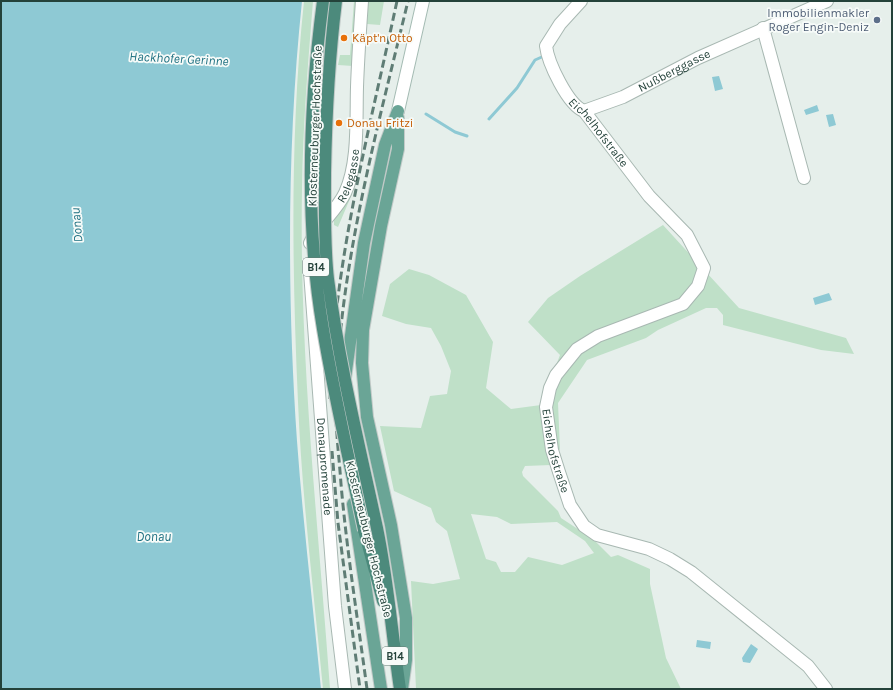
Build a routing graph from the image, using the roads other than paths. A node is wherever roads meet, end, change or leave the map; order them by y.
1 (323, 1) edge
2 (336, 1) edge
3 (362, 1) edge
4 (423, 1) edge
5 (581, 1) edge
6 (827, 1) edge
7 (763, 28) junction
8 (398, 111) junction
9 (584, 111) junction
10 (804, 178) dead end
11 (310, 243) joint
12 (390, 623) junction
13 (345, 689) edge
14 (381, 689) edge
15 (401, 689) edge
16 (826, 689) edge

1 - 12 highway, Klosterneuburger Hochstraße / B14, bridge
2 - 12 highway, Klosterneuburger Hochstraße / B14, bridge
3 - 11 street, Relegasse
4 - 8 street
5 - 9 street, Eichelhofstraße
6 - 7 street, Nußberggasse
7 - 9 street, Nußberggasse
7 - 10 street
8 - 14 main road
8 - 15 main road
9 - 16 street, Eichelhofstraße
11 - 13 street, Donaupromenade
12 - 15 highway, B14

